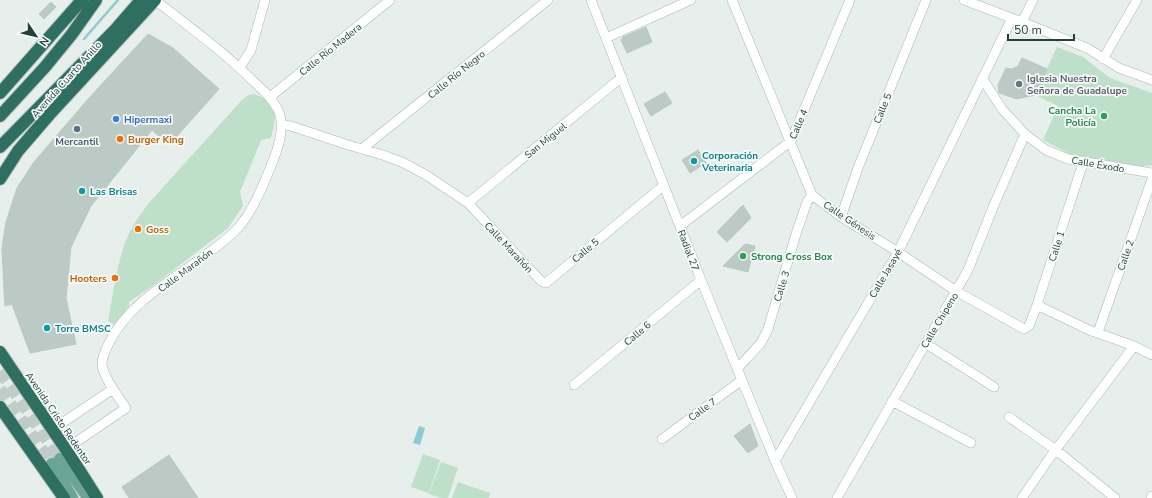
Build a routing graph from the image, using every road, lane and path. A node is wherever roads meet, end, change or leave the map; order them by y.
1 (82, 0) edge
2 (96, 0) edge
3 (141, 0) edge
4 (155, 0) edge
5 (265, 0) edge
6 (390, 0) edge
7 (548, 0) edge
8 (591, 0) edge
9 (691, 0) edge
10 (732, 0) edge
11 (850, 0) edge
12 (926, 0) edge
13 (964, 0) edge
14 (1034, 0) edge
15 (1136, 0) edge
16 (1012, 18) junction
17 (1022, 22) junction
18 (606, 38) junction
19 (1103, 59) junction
20 (240, 67) junction
21 (622, 77) junction
22 (982, 78) junction
23 (1152, 80) edge
24 (0, 94) edge
25 (270, 97) junction
26 (0, 116) edge
27 (281, 124) junction
28 (1025, 134) junction
29 (791, 141) junction
30 (0, 147) edge
31 (363, 148) junction
32 (1083, 163) junction
33 (1152, 173) edge
34 (1, 176) edge
35 (1152, 179) edge
36 (663, 186) junction
37 (812, 195) junction
38 (468, 203) junction
39 (841, 217) junction
40 (680, 226) junction
41 (898, 252) junction
42 (701, 280) junction
43 (544, 282) joint
44 (956, 291) junction
45 (1037, 306) junction
46 (1026, 328) joint
47 (1098, 332) junction
48 (925, 343) junction
49 (1134, 346) junction
50 (0, 352) edge
51 (1152, 355) edge
52 (737, 369) junction
53 (742, 380) junction
54 (574, 385) dead end
55 (994, 387) dead end
56 (113, 389) junction
57 (892, 400) junction
58 (0, 407) edge
59 (1009, 416) dead end
60 (53, 429) junction
61 (662, 439) dead end
62 (971, 443) dead end
63 (1054, 453) junction
64 (59, 457) junction
65 (775, 461) junction
66 (838, 497) edge
67 (64, 498) edge
68 (72, 498) edge
69 (89, 498) edge
70 (97, 498) edge
71 (792, 498) edge
72 (1022, 498) edge
73 (1115, 498) edge

1 - 24 highway
2 - 26 highway
3 - 30 highway, Avenida Cuarto Anillo
4 - 20 street, Calle Marañón
4 - 34 highway, Avenida Cuarto Anillo
5 - 20 street
6 - 25 street, Calle Río Madera
7 - 31 street, Calle Río Negro
8 - 18 street, Radial 27
9 - 18 street
10 - 29 street, Calle Génesis
11 - 29 street, Calle 4
12 - 39 street, Calle 5
13 - 16 street
14 - 17 street
15 - 19 street
16 - 17 street
16 - 22 street, Calle Jasayé
17 - 19 street
18 - 21 street, Radial 27
19 - 23 street
20 - 25 street, Calle Marañón
21 - 36 street, Radial 27
21 - 38 street, San Miguel
22 - 28 street, Calle Éxodo
22 - 41 street, Calle Jasayé
25 - 27 street, Calle Marañón
27 - 31 street, Calle Marañón
27 - 56 street, Calle Marañón
28 - 32 street, Calle Éxodo
28 - 44 street, Calle Chipeno
29 - 37 street, Calle Génesis
29 - 40 street, Calle 4
31 - 38 street, Calle Marañón
32 - 33 street, Calle Éxodo
32 - 45 street, Calle 1
35 - 47 street, Calle 2
36 - 40 street, Radial 27
36 - 43 street, Calle 5
37 - 39 street, Calle Génesis
37 - 52 street, Calle 3
38 - 43 street, Calle Marañón
39 - 41 street, Calle Génesis
40 - 42 street, Radial 27
41 - 44 street, Calle Génesis
41 - 65 street, Calle Jasayé
42 - 52 street, Radial 27
42 - 54 street, Calle 6
44 - 46 street, Calle Génesis
44 - 48 street, Calle Chipeno
45 - 46 street, Calle 1
45 - 47 street
47 - 49 street
48 - 55 street
48 - 57 street, Calle Chipeno
49 - 51 street
49 - 63 street
50 - 60 highway, Avenida Cristo Redentor
52 - 53 street, Radial 27
53 - 61 street, Calle 7
53 - 65 street, Radial 27
56 - 60 street
56 - 64 street, Calle Marañón
57 - 62 street
57 - 66 street, Calle Chipeno
58 - 67 highway
59 - 63 street
60 - 64 highway, Avenida Cristo Redentor
63 - 72 street
63 - 73 street
64 - 68 main road, Avenida Cristo Redentor
64 - 69 main road, Avenida Cristo Redentor
64 - 70 highway, Avenida Cristo Redentor
65 - 71 street, Radial 27

